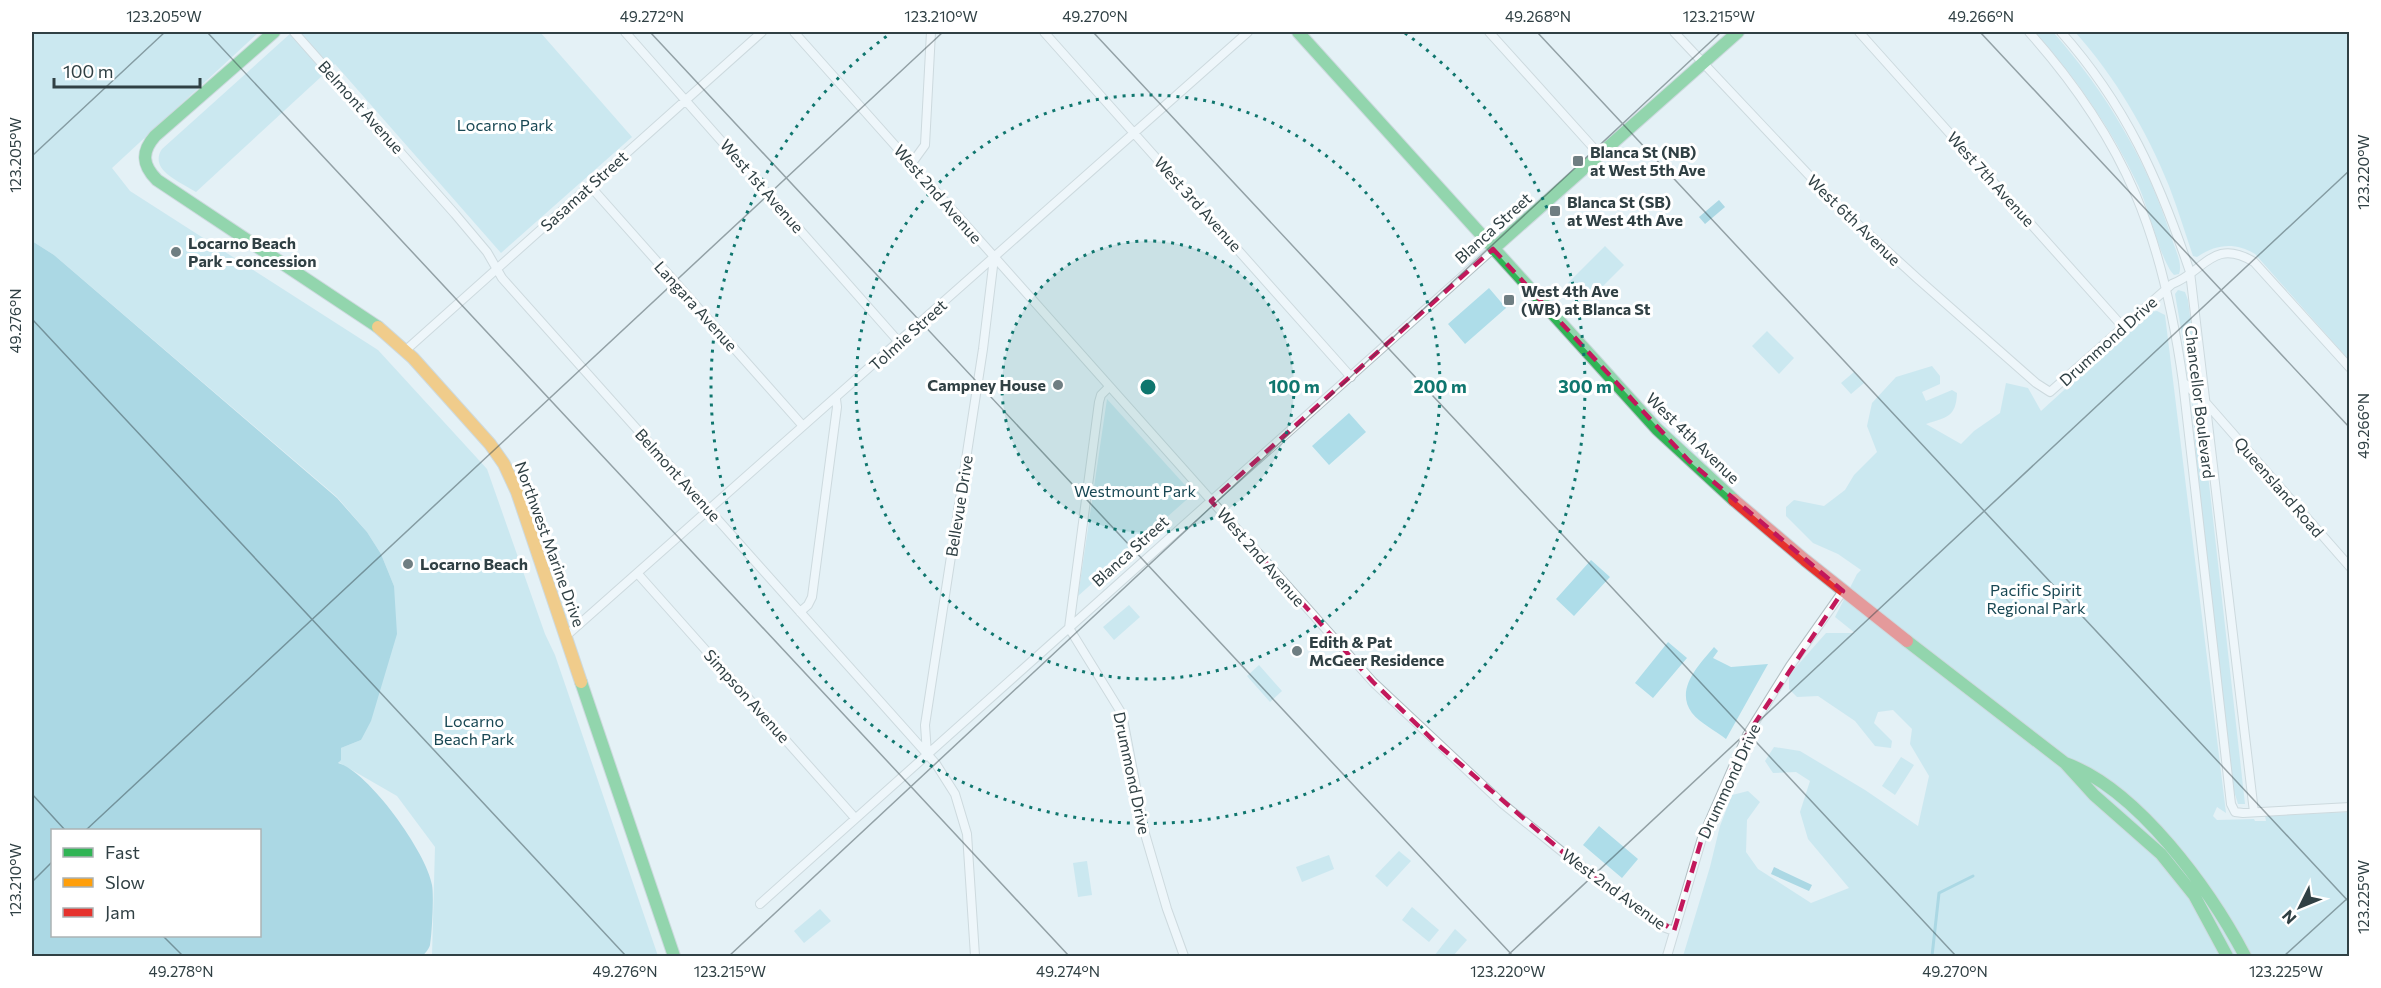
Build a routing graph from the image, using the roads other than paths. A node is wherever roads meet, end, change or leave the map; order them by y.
1 (274, 32) edge
2 (294, 32) edge
3 (625, 32) edge
4 (762, 32) edge
5 (794, 32) edge
6 (931, 32) edge
7 (1044, 32) edge
8 (1248, 32) edge
9 (1298, 32) edge
10 (1489, 32) edge
11 (1674, 32) edge
12 (1738, 32) edge
13 (1859, 32) edge
14 (2029, 32) edge
15 (2061, 32) edge
16 (1702, 64) junction
17 (686, 99) junction
18 (1134, 133) junction
19 (1599, 154) junction
20 (912, 163) junction
21 (590, 186) junction
22 (1494, 249) junction
23 (994, 258) junction
24 (497, 269) junction
25 (2190, 272) junction
26 (2167, 290) junction
27 (2123, 327) junction
28 (899, 342) junction
29 (406, 350) junction
30 (2349, 368) edge
31 (1351, 376) junction
32 (2183, 382) junction
33 (1109, 387) junction
34 (2050, 392) joint
35 (836, 399) junction
36 (2207, 404) junction
37 (803, 426) junction
38 (1211, 501) junction
39 (709, 510) junction
40 (2349, 567) edge
41 (638, 574) junction
42 (1844, 591) junction
43 (800, 612) junction
44 (1070, 628) junction
45 (566, 636) junction
46 (927, 754) junction
47 (2064, 763) junction
48 (2349, 807) edge
49 (2254, 812) junction
50 (855, 818) junction
51 (760, 904) dead end
52 (1674, 931) junction
53 (674, 957) edge
54 (975, 957) edge
55 (1184, 957) edge
56 (1667, 957) edge
57 (2227, 957) edge
58 (2245, 957) edge

1 - 29 main road, Northwest Marine Drive
2 - 24 street, Belmont Avenue
3 - 17 street, West 1st Avenue
4 - 17 street, Sasamat Street
5 - 20 street, West 2nd Avenue
6 - 20 street
7 - 18 street, West 3rd Avenue
8 - 18 street, Tolmie Street
9 - 22 main road, West 4th Avenue
10 - 19 street
11 - 16 street, West 6th Avenue
12 - 16 main road, Blanca Street
13 - 27 street, West 7th Avenue
14 - 26 street, Chancellor Boulevard
15 - 25 street, Chancellor Boulevard
16 - 19 main road, Blanca Street
16 - 34 street, West 6th Avenue
17 - 21 street, Sasamat Street
17 - 28 street, West 1st Avenue
18 - 23 street, Tolmie Street
18 - 31 street, West 3rd Avenue
19 - 22 main road, Blanca Street
20 - 23 street, West 2nd Avenue
21 - 24 street, Sasamat Street
21 - 37 street, Langara Avenue
22 - 31 street, Blanca Street
22 - 42 main road, West 4th Avenue
23 - 28 street, Tolmie Street
23 - 33 street, West 2nd Avenue
23 - 46 street, Bellevue Drive
24 - 29 street, Sasamat Street
24 - 39 street, Belmont Avenue
25 - 26 street, Drummond Drive
25 - 30 street, Drummond Drive
25 - 36 street, Chancellor Boulevard
26 - 27 street, Drummond Drive
26 - 32 street, Chancellor Boulevard
27 - 34 street, Drummond Drive
28 - 35 street, Tolmie Street
29 - 45 main road, Northwest Marine Drive
31 - 38 street, Blanca Street
32 - 36 street, Queensland Road
32 - 49 street, Chancellor Boulevard
33 - 38 street, West 2nd Avenue
33 - 44 street
35 - 37 street, Tolmie Street
35 - 43 street
36 - 40 street, Queensland Road
36 - 49 street, Chancellor Boulevard
37 - 39 street, Tolmie Street
38 - 44 street, Blanca Street
38 - 52 street, West 2nd Avenue
39 - 41 street, Tolmie Street
39 - 43 street, Belmont Avenue
41 - 45 street, Tolmie Street
41 - 50 street, Simpson Avenue
42 - 47 main road, West 4th Avenue
42 - 52 street, Drummond Drive
43 - 46 street, Belmont Avenue
44 - 46 street, Blanca Street
44 - 55 street, Drummond Drive
45 - 53 main road, Northwest Marine Drive
46 - 50 street, Blanca Street
46 - 54 street, Belmont Avenue
47 - 57 main road
47 - 58 main road
48 - 49 street
50 - 51 street, Blanca Street
52 - 56 street, Drummond Drive

